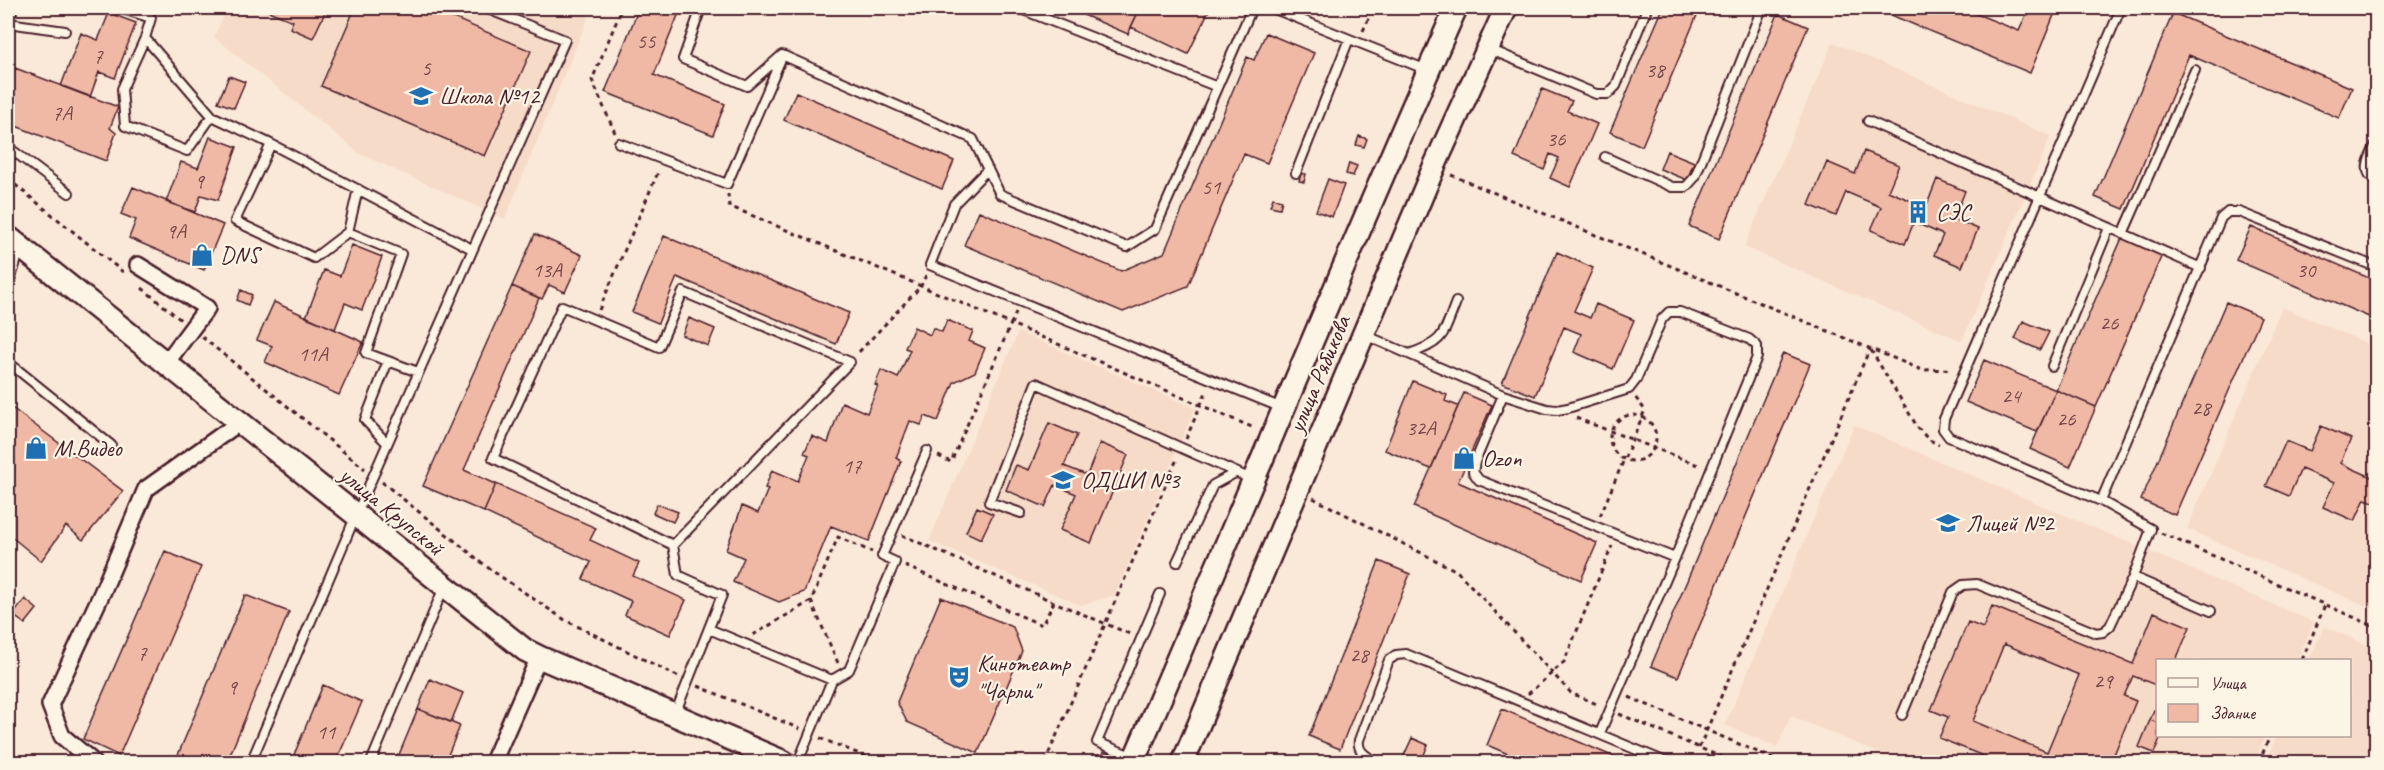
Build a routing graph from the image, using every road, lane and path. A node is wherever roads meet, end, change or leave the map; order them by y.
1 (13, 8) edge
2 (120, 8) edge
3 (485, 8) edge
4 (622, 8) edge
5 (701, 8) edge
6 (1018, 8) edge
7 (1252, 8) edge
8 (1272, 8) edge
9 (1373, 8) edge
10 (1456, 8) edge
11 (1506, 8) edge
12 (1647, 8) edge
13 (1762, 8) edge
14 (2121, 8) edge
15 (8, 22) edge
16 (65, 31) dead end
17 (145, 38) junction
18 (1354, 40) junction
19 (1488, 48) junction
20 (782, 55) junction
21 (1429, 70) junction
22 (2195, 70) dead end
23 (1215, 87) junction
24 (212, 116) junction
25 (1868, 122) dead end
26 (619, 143) joint
27 (271, 144) junction
28 (2376, 144) edge
29 (8, 147) edge
30 (1605, 157) dead end
31 (663, 160) junction
32 (1434, 167) junction
33 (988, 170) junction
34 (1296, 173) dead end
35 (8, 179) edge
36 (2376, 180) edge
37 (727, 184) junction
38 (358, 189) junction
39 (69, 193) dead end
40 (2038, 197) junction
41 (2109, 228) junction
42 (348, 232) junction
43 (2123, 234) junction
44 (14, 242) edge
45 (472, 249) junction
46 (930, 265) junction
47 (2376, 267) edge
48 (2200, 268) junction
49 (133, 271) joint
50 (137, 284) dead end
51 (921, 286) junction
52 (8, 287) edge
53 (1020, 302) junction
54 (1456, 302) dead end
55 (594, 320) junction
56 (1011, 324) junction
57 (192, 328) junction
58 (1364, 335) junction
59 (1870, 348) junction
60 (1409, 354) junction
61 (388, 361) junction
62 (8, 362) edge
63 (850, 362) junction
64 (166, 363) junction
65 (2052, 366) dead end
66 (1966, 368) junction
67 (418, 372) junction
68 (1212, 380) junction
69 (1629, 389) junction
70 (1503, 395) junction
71 (1201, 405) junction
72 (1285, 410) junction
73 (1557, 410) junction
74 (1641, 418) junction
75 (240, 423) junction
76 (1255, 429) dead end
77 (1611, 431) junction
78 (1945, 432) junction
79 (1632, 440) junction
80 (387, 443) junction
81 (111, 445) dead end
82 (1182, 448) junction
83 (1654, 448) junction
84 (927, 451) joint
85 (1624, 459) junction
86 (1711, 470) junction
87 (373, 475) junction
88 (1245, 477) junction
89 (1297, 490) junction
90 (2101, 501) junction
91 (1021, 513) dead end
92 (356, 515) junction
93 (1595, 526) junction
94 (2151, 529) junction
95 (892, 531) junction
96 (1616, 534) junction
97 (673, 545) junction
98 (882, 556) junction
99 (1675, 558) junction
100 (895, 562) junction
101 (1178, 562) dead end
102 (2133, 577) junction
103 (445, 585) junction
104 (1160, 594) dead end
105 (811, 601) junction
106 (1054, 602) junction
107 (2325, 605) junction
108 (2211, 611) dead end
109 (1106, 624) junction
110 (2376, 627) edge
111 (709, 629) junction
112 (1141, 639) junction
113 (740, 642) junction
114 (538, 657) junction
115 (2302, 659) edge
116 (1551, 672) junction
117 (843, 674) junction
118 (832, 680) junction
119 (688, 682) junction
120 (1617, 692) junction
121 (1520, 701) junction
122 (1610, 710) junction
123 (675, 715) junction
124 (1902, 716) dead end
125 (1706, 730) junction
126 (1600, 733) junction
127 (810, 734) junction
128 (2269, 737) edge
129 (1699, 748) junction
130 (778, 761) edge
131 (1138, 761) edge
132 (93, 762) edge
133 (251, 762) edge
134 (371, 762) edge
135 (492, 762) edge
136 (798, 762) edge
137 (879, 762) edge
138 (1045, 762) edge
139 (1183, 762) edge
140 (1376, 762) edge
141 (1666, 762) edge
142 (1733, 762) edge
143 (1781, 762) edge
144 (2259, 762) edge

1 - 15 lane
2 - 17 lane
3 - 45 lane
4 - 26 path
5 - 20 lane
6 - 23 lane
7 - 23 lane
8 - 18 lane
9 - 18 path
10 - 21 street, улица Рябикова
11 - 19 street, улица Рябикова
12 - 19 lane
13 - 30 lane
14 - 40 lane
15 - 16 lane
17 - 24 lane
17 - 24 lane
18 - 21 lane
18 - 34 lane
19 - 32 street, улица Рябикова
20 - 33 lane
20 - 37 lane
21 - 72 street, улица Рябикова
22 - 43 lane
23 - 33 lane
24 - 27 lane
25 - 40 lane
26 - 31 lane
27 - 38 lane
27 - 42 lane
28 - 36 lane
29 - 39 lane
31 - 37 lane
31 - 55 path
32 - 58 street, улица Рябикова
32 - 59 path
33 - 46 lane
35 - 49 path
37 - 51 path
38 - 42 lane
38 - 45 lane
40 - 41 lane
40 - 66 lane
41 - 43 lane
41 - 65 lane
42 - 61 lane
43 - 48 lane
44 - 52 lane
44 - 64 street, улица Крупской
45 - 67 lane
46 - 51 path
46 - 53 lane
47 - 48 lane
48 - 90 lane
49 - 57 street
50 - 57 path
51 - 56 path
51 - 63 path
53 - 56 path
53 - 68 lane
54 - 60 lane
55 - 63 lane
55 - 97 lane
56 - 71 path
56 - 84 path
57 - 64 street
57 - 87 path
58 - 60 lane
58 - 89 street, улица Рябикова
59 - 66 path
59 - 78 path
59 - 125 path
60 - 70 lane
61 - 67 lane
61 - 80 lane
62 - 81 lane
63 - 97 lane
64 - 75 street, улица Крупской
66 - 78 lane
67 - 80 lane
68 - 71 path
68 - 72 lane
69 - 73 lane
69 - 74 path
69 - 86 lane
70 - 73 lane
70 - 93 lane
71 - 76 path
71 - 82 path
72 - 88 street, улица Рябикова
73 - 77 path
74 - 77 path
74 - 79 path
74 - 83 path
75 - 92 street, улица Крупской
75 - 132 street
77 - 79 path
77 - 85 path
78 - 90 lane
79 - 83 path
79 - 85 path
80 - 87 lane
82 - 88 lane
82 - 91 lane
82 - 109 path
83 - 85 path
83 - 86 path
84 - 95 lane
85 - 93 path
86 - 99 lane
87 - 92 lane
87 - 119 path
88 - 101 lane
88 - 131 street, улица Рябикова
89 - 116 path
89 - 139 street, улица Рябикова
90 - 94 lane
92 - 103 street, улица Крупской
92 - 133 lane
93 - 96 lane
94 - 102 lane
94 - 107 path
95 - 98 lane
95 - 106 path
96 - 99 lane
96 - 116 path
97 - 111 lane
98 - 100 lane
98 - 105 path
99 - 120 lane
100 - 106 path
100 - 117 lane
102 - 108 lane
102 - 124 lane
103 - 114 street, улица Крупской
103 - 134 lane
104 - 112 lane
105 - 113 path
105 - 117 path
106 - 109 path
107 - 110 path
107 - 115 path
109 - 112 path
109 - 138 path
111 - 113 lane
111 - 119 lane
112 - 131 lane
113 - 118 lane
114 - 123 street, улица Крупской
114 - 135 street
116 - 121 path
116 - 122 path
117 - 118 lane
118 - 127 lane
119 - 123 lane
119 - 127 path
120 - 122 lane
120 - 125 path
121 - 126 lane
121 - 140 lane
122 - 126 lane
122 - 129 path
123 - 130 street, улица Крупской
125 - 129 path
125 - 143 path
126 - 141 lane
127 - 136 lane
127 - 137 path
128 - 144 path
129 - 142 path

